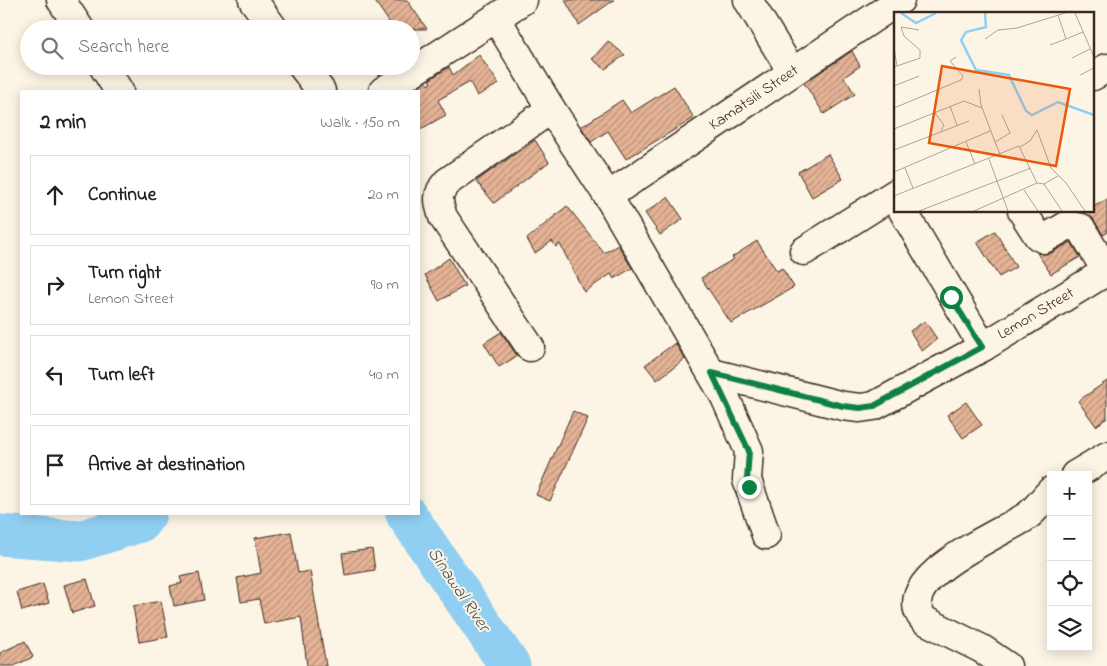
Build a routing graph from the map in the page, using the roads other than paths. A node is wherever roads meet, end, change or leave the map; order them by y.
1 (61, 0) edge
2 (253, 0) edge
3 (523, 0) edge
4 (748, 0) edge
5 (900, 0) edge
6 (496, 18) junction
7 (74, 20) edge
8 (267, 20) edge
9 (420, 67) edge
10 (1107, 68) edge
11 (792, 72) junction
12 (109, 75) edge
13 (309, 75) edge
14 (408, 75) edge
15 (1094, 75) edge
16 (118, 90) edge
17 (320, 90) edge
18 (385, 90) edge
19 (551, 109) junction
20 (608, 196) junction
21 (894, 201) edge
22 (904, 212) edge
23 (1023, 212) edge
24 (804, 251) dead end
25 (1107, 271) edge
26 (530, 347) dead end
27 (982, 347) junction
28 (712, 373) junction
29 (1107, 456) edge
30 (1081, 471) edge
31 (1047, 495) edge
32 (766, 535) dead end
33 (1007, 666) edge

1 - 7 street
2 - 8 street
3 - 6 street
4 - 11 street
5 - 11 street, Kamatsili Street
6 - 9 street
6 - 19 street
10 - 15 street
11 - 20 street, Kamatsili Street
12 - 16 street
13 - 17 street
14 - 18 street
19 - 20 street
19 - 26 street
20 - 28 street
21 - 24 street
22 - 27 street
23 - 25 street
25 - 27 street, Lemon Street
27 - 28 street, Lemon Street
28 - 32 street
29 - 30 street
31 - 33 street

